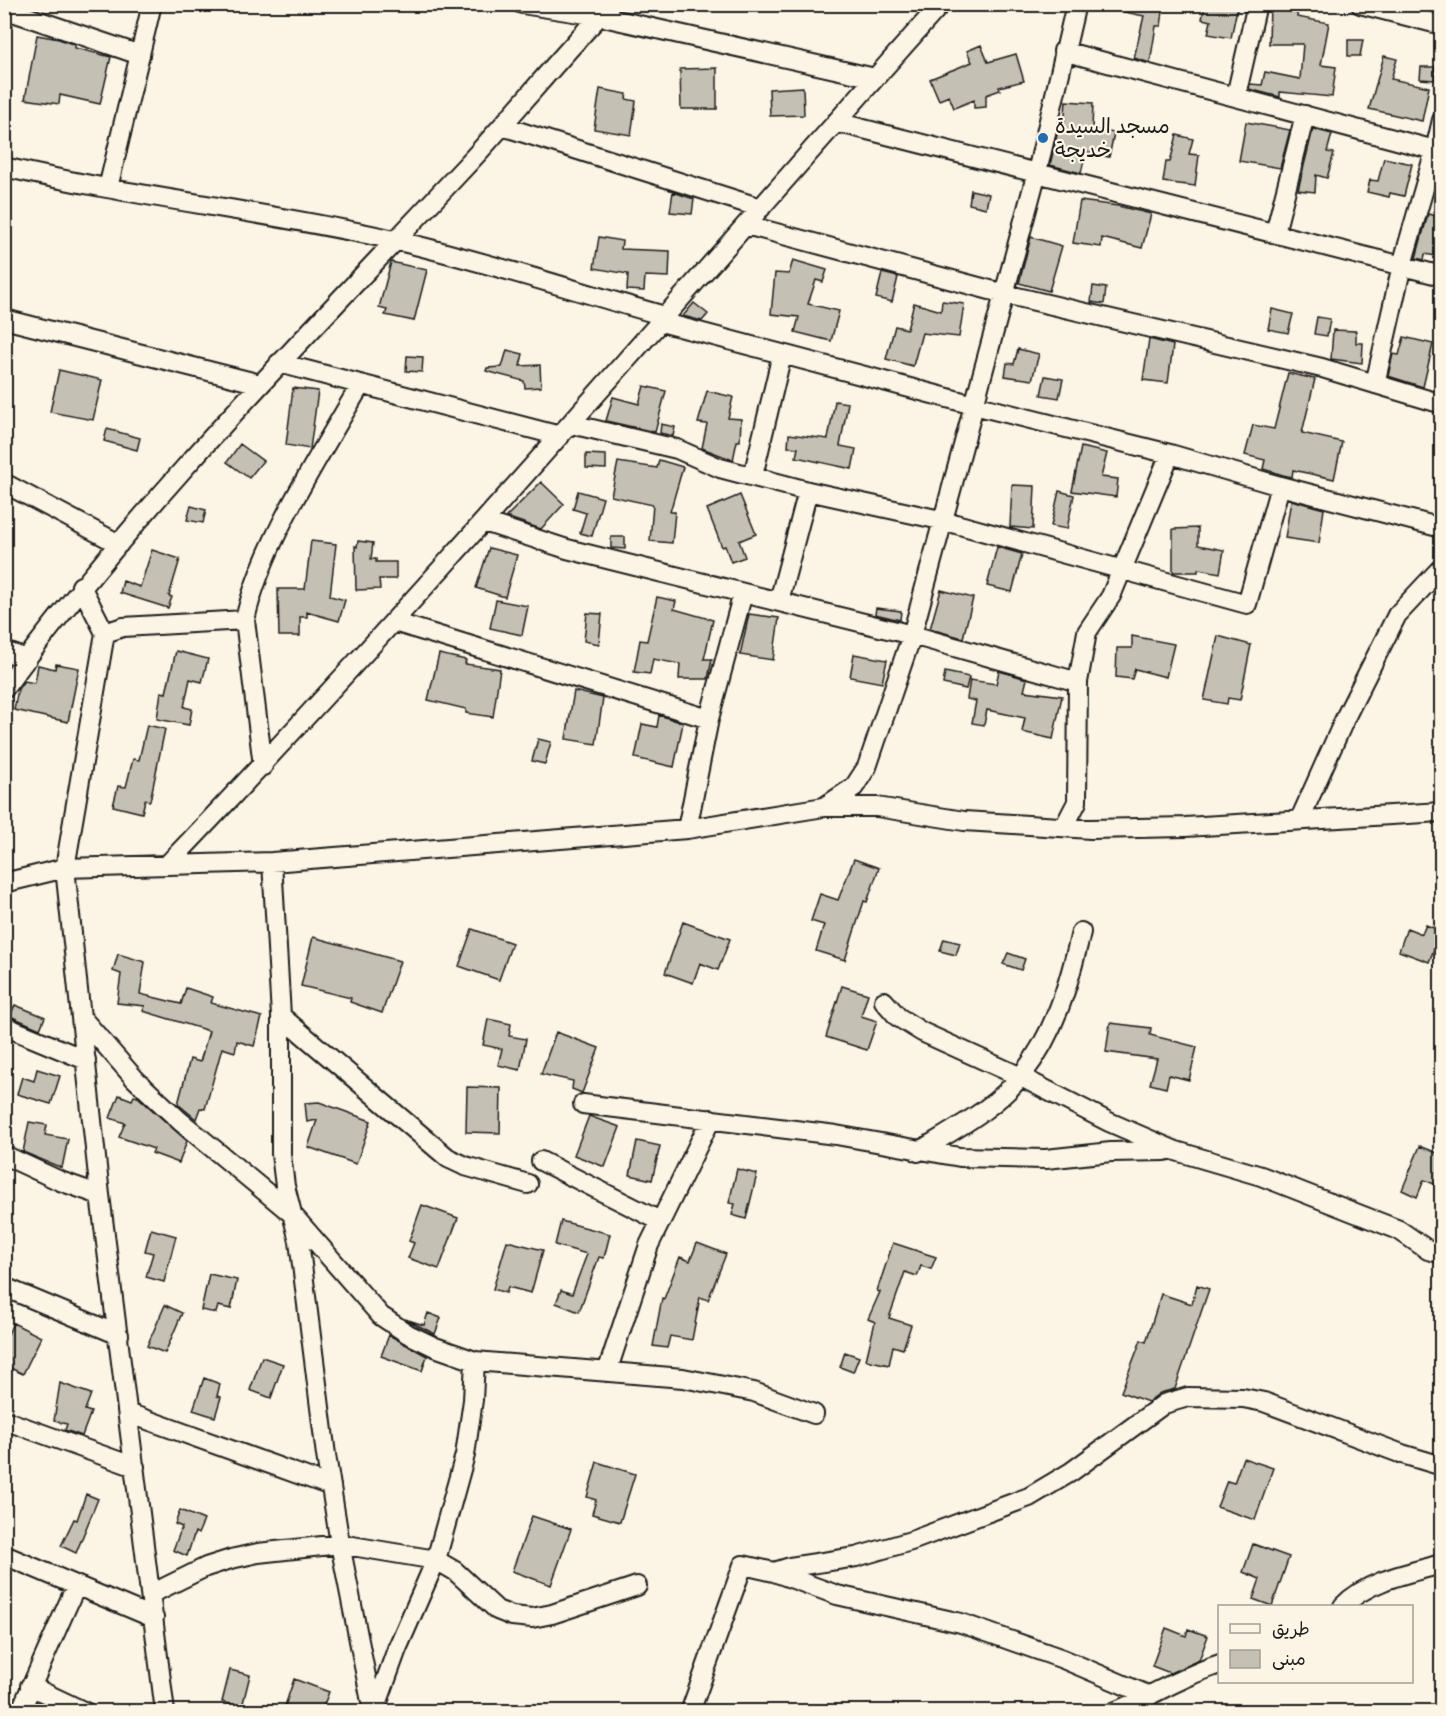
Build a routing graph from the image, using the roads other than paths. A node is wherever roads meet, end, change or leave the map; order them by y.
1 (152, 4) edge
2 (522, 4) edge
3 (941, 4) edge
4 (1076, 4) edge
5 (1257, 4) edge
6 (1360, 4) edge
7 (4, 9) edge
8 (605, 10) edge
9 (1442, 25) edge
10 (1064, 51) junction
11 (140, 55) junction
12 (875, 78) junction
13 (1236, 96) junction
14 (1305, 115) junction
15 (1442, 120) edge
16 (836, 122) junction
17 (502, 126) junction
18 (1438, 151) edge
19 (4, 167) edge
20 (1037, 172) junction
21 (108, 188) junction
22 (761, 208) junction
23 (746, 225) junction
24 (1275, 233) junction
25 (395, 240) junction
26 (1402, 265) junction
27 (1442, 276) edge
28 (1005, 294) junction
29 (4, 319) edge
30 (663, 319) junction
31 (782, 354) junction
32 (279, 363) junction
33 (260, 384) junction
34 (361, 384) junction
35 (1375, 384) junction
36 (1442, 404) edge
37 (974, 405) junction
38 (566, 430) junction
39 (1170, 454) junction
40 (753, 476) junction
41 (4, 483) edge
42 (1280, 486) junction
43 (808, 491) junction
44 (945, 521) junction
45 (484, 522) junction
46 (1442, 528) edge
47 (119, 544) junction
48 (1442, 567) edge
49 (1123, 570) junction
50 (81, 586) junction
51 (743, 593) junction
52 (779, 602) junction
53 (245, 620) junction
54 (394, 622) junction
55 (105, 633) junction
56 (912, 636) junction
57 (4, 651) edge
58 (27, 659) junction
59 (1077, 682) junction
60 (4, 689) edge
61 (709, 719) junction
62 (262, 766) junction
63 (824, 807) junction
64 (1442, 812) edge
65 (1300, 819) junction
66 (1064, 827) junction
67 (687, 829) junction
68 (272, 862) junction
69 (168, 865) junction
70 (65, 868) junction
71 (4, 883) edge
72 (1082, 932) dead end
73 (884, 1001) dead end
74 (280, 1016) junction
75 (81, 1017) junction
76 (4, 1026) edge
77 (86, 1060) junction
78 (1021, 1077) junction
79 (583, 1104) dead end
80 (711, 1119) junction
81 (1176, 1151) junction
82 (918, 1152) junction
83 (4, 1155) edge
84 (541, 1161) dead end
85 (528, 1184) dead end
86 (100, 1195) junction
87 (291, 1213) junction
88 (660, 1221) junction
89 (1442, 1254) edge
90 (4, 1287) edge
91 (119, 1335) junction
92 (475, 1361) junction
93 (607, 1372) junction
94 (129, 1413) junction
95 (814, 1414) dead end
96 (4, 1420) edge
97 (1442, 1466) edge
98 (135, 1467) junction
99 (331, 1486) junction
100 (340, 1544) junction
101 (4, 1555) edge
102 (436, 1560) junction
103 (1442, 1564) edge
104 (774, 1572) junction
105 (76, 1586) junction
106 (637, 1586) dead end
107 (151, 1594) junction
108 (1344, 1605) edge
109 (154, 1618) junction
110 (1218, 1665) edge
111 (30, 1686) junction
112 (1150, 1696) junction
113 (20, 1712) edge
114 (85, 1712) edge
115 (165, 1712) edge
116 (374, 1712) edge
117 (690, 1712) edge
118 (1114, 1712) edge

1 - 11 street
2 - 8 street
3 - 12 street
4 - 10 street
5 - 13 street
6 - 9 street
7 - 11 street
8 - 12 street
8 - 17 street
10 - 13 street
10 - 20 street
11 - 21 street
12 - 16 street
13 - 14 street
14 - 18 street
14 - 24 street
15 - 18 street
16 - 20 street
16 - 22 street
17 - 22 street
17 - 25 street
18 - 26 street
19 - 21 street
20 - 24 street
20 - 28 street
21 - 25 street
22 - 23 street
23 - 28 street
23 - 30 street
24 - 26 street
25 - 30 street
25 - 32 street
26 - 27 street
26 - 35 street
28 - 35 street
28 - 37 street
29 - 33 street
30 - 31 street
30 - 38 street
31 - 37 street
31 - 40 street
32 - 33 street
32 - 34 street
33 - 47 street
34 - 38 street
34 - 53 street
35 - 36 street
37 - 39 street
37 - 44 street
38 - 40 street
38 - 45 street
39 - 42 street
39 - 49 street
40 - 43 street
41 - 47 street
42 - 46 street
42 - 49 street
43 - 44 street
43 - 52 street
44 - 49 street
44 - 56 street
45 - 51 street
45 - 54 street
47 - 50 street
48 - 65 street
49 - 59 street
50 - 55 street
50 - 58 street
51 - 52 street
51 - 61 street
52 - 56 street
53 - 55 street
53 - 62 street
54 - 61 street
54 - 62 street
55 - 70 street
56 - 59 street
56 - 63 street
57 - 58 street
58 - 60 street
59 - 66 street
61 - 67 street
62 - 69 street
63 - 66 street
63 - 67 street
64 - 65 street
65 - 66 street
67 - 68 street
68 - 69 street
68 - 74 street
69 - 70 street
70 - 71 street
70 - 75 street
72 - 78 street
73 - 78 street
74 - 85 street
74 - 87 street
75 - 77 street
75 - 87 street
76 - 77 street
77 - 86 street
78 - 81 street
78 - 82 street
79 - 80 street
80 - 82 street
80 - 88 street
81 - 82 street
81 - 89 street
83 - 86 street
84 - 88 street
86 - 91 street
87 - 92 street
87 - 99 street
88 - 93 street
90 - 91 street
91 - 94 street
92 - 93 street
92 - 102 street
93 - 95 street
94 - 98 street
94 - 99 street
96 - 98 street
97 - 104 street
98 - 107 street
99 - 100 street
100 - 102 street
100 - 107 street
100 - 116 street
101 - 105 street
102 - 106 street
102 - 116 street
103 - 108 street
104 - 112 street
104 - 117 street
105 - 109 street
105 - 111 street
107 - 109 street
109 - 115 street
110 - 112 street
111 - 113 street
111 - 114 street
112 - 118 street

